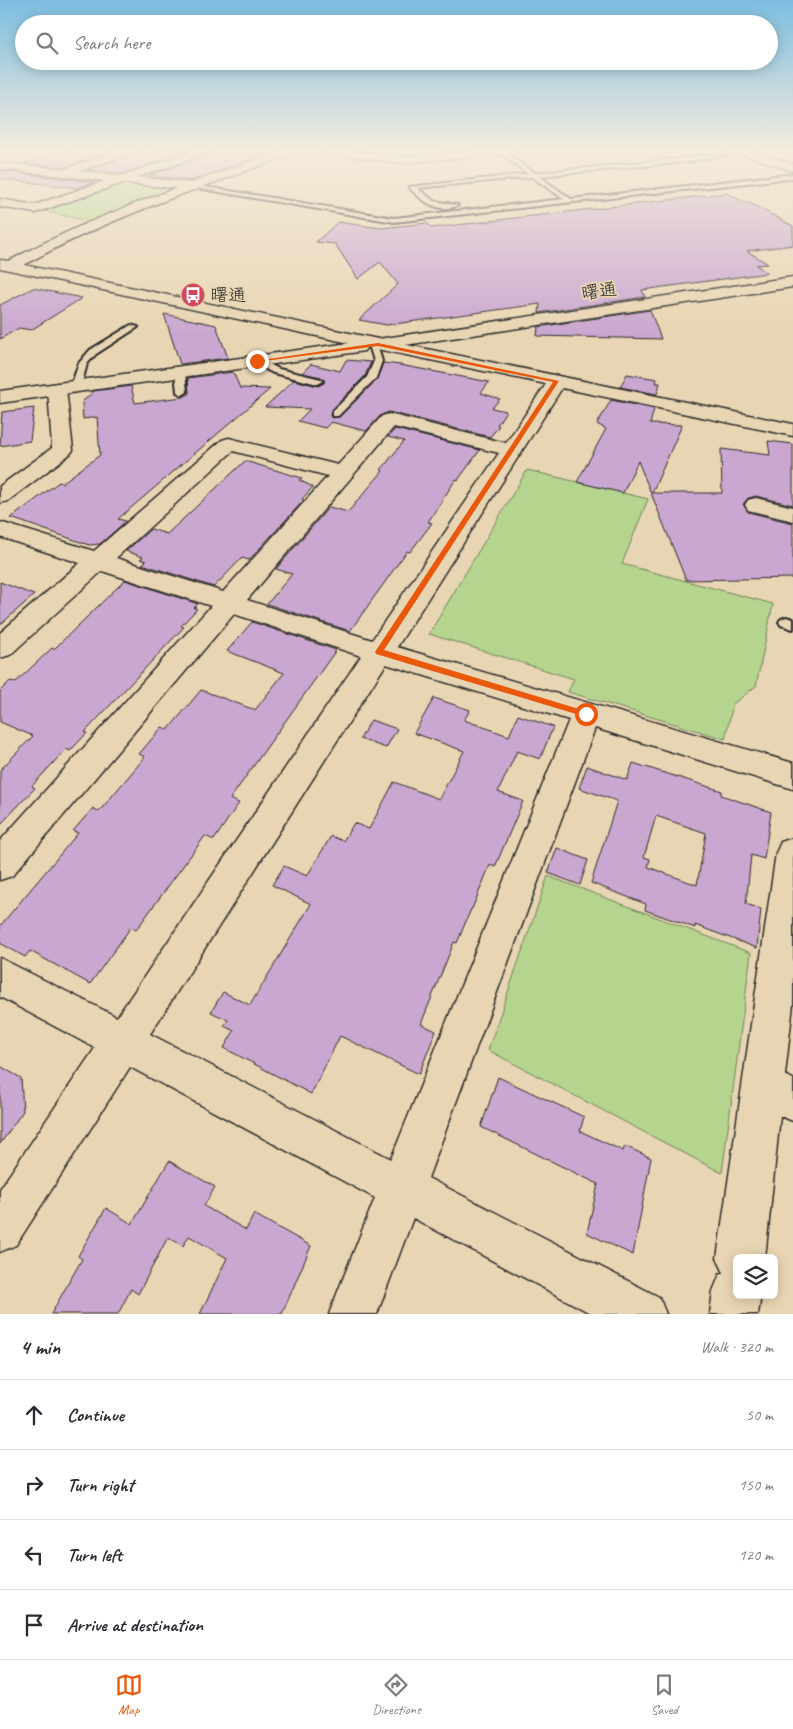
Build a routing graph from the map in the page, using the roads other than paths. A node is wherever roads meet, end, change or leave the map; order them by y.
1 (127, 211) edge
2 (341, 211) edge
3 (470, 211) edge
4 (6, 265) edge
5 (793, 282) edge
6 (134, 326) dead end
7 (376, 345) junction
8 (257, 361) junction
9 (180, 372) junction
10 (318, 381) dead end
11 (557, 381) junction
12 (66, 387) junction
13 (182, 392) dead end
14 (0, 397) edge
15 (335, 414) dead end
16 (793, 430) edge
17 (511, 450) junction
18 (344, 473) junction
19 (0, 496) edge
20 (756, 505) dead end
21 (793, 514) edge
22 (0, 529) edge
23 (98, 561) junction
24 (230, 603) junction
25 (0, 648) edge
26 (379, 652) junction
27 (586, 714) junction
28 (793, 776) edge
29 (793, 853) edge
30 (0, 864) edge
31 (789, 916) edge
32 (0, 978) edge
33 (123, 1042) junction
34 (778, 1093) edge
35 (402, 1188) junction
36 (0, 1229) edge
37 (742, 1254) edge
38 (736, 1299) edge
39 (353, 1314) edge
40 (642, 1314) edge
41 (734, 1314) edge

1 - 4 street
2 - 3 lane
4 - 7 street, 曙通
5 - 7 street, 曙通
6 - 12 lane
7 - 8 street
7 - 11 street
7 - 15 lane
8 - 9 street
8 - 10 lane
9 - 12 street
9 - 13 lane
11 - 16 street
11 - 17 street
12 - 14 street
12 - 19 street
17 - 18 street
17 - 26 street
18 - 23 street
18 - 24 street
20 - 21 street
22 - 23 street
23 - 24 street
23 - 25 street
24 - 26 street
24 - 30 street
26 - 27 street
26 - 33 street
27 - 28 street
27 - 35 street
29 - 31 street
31 - 34 street
32 - 33 street
33 - 35 street
33 - 36 street
34 - 37 street
35 - 39 street
35 - 40 street
38 - 41 street

